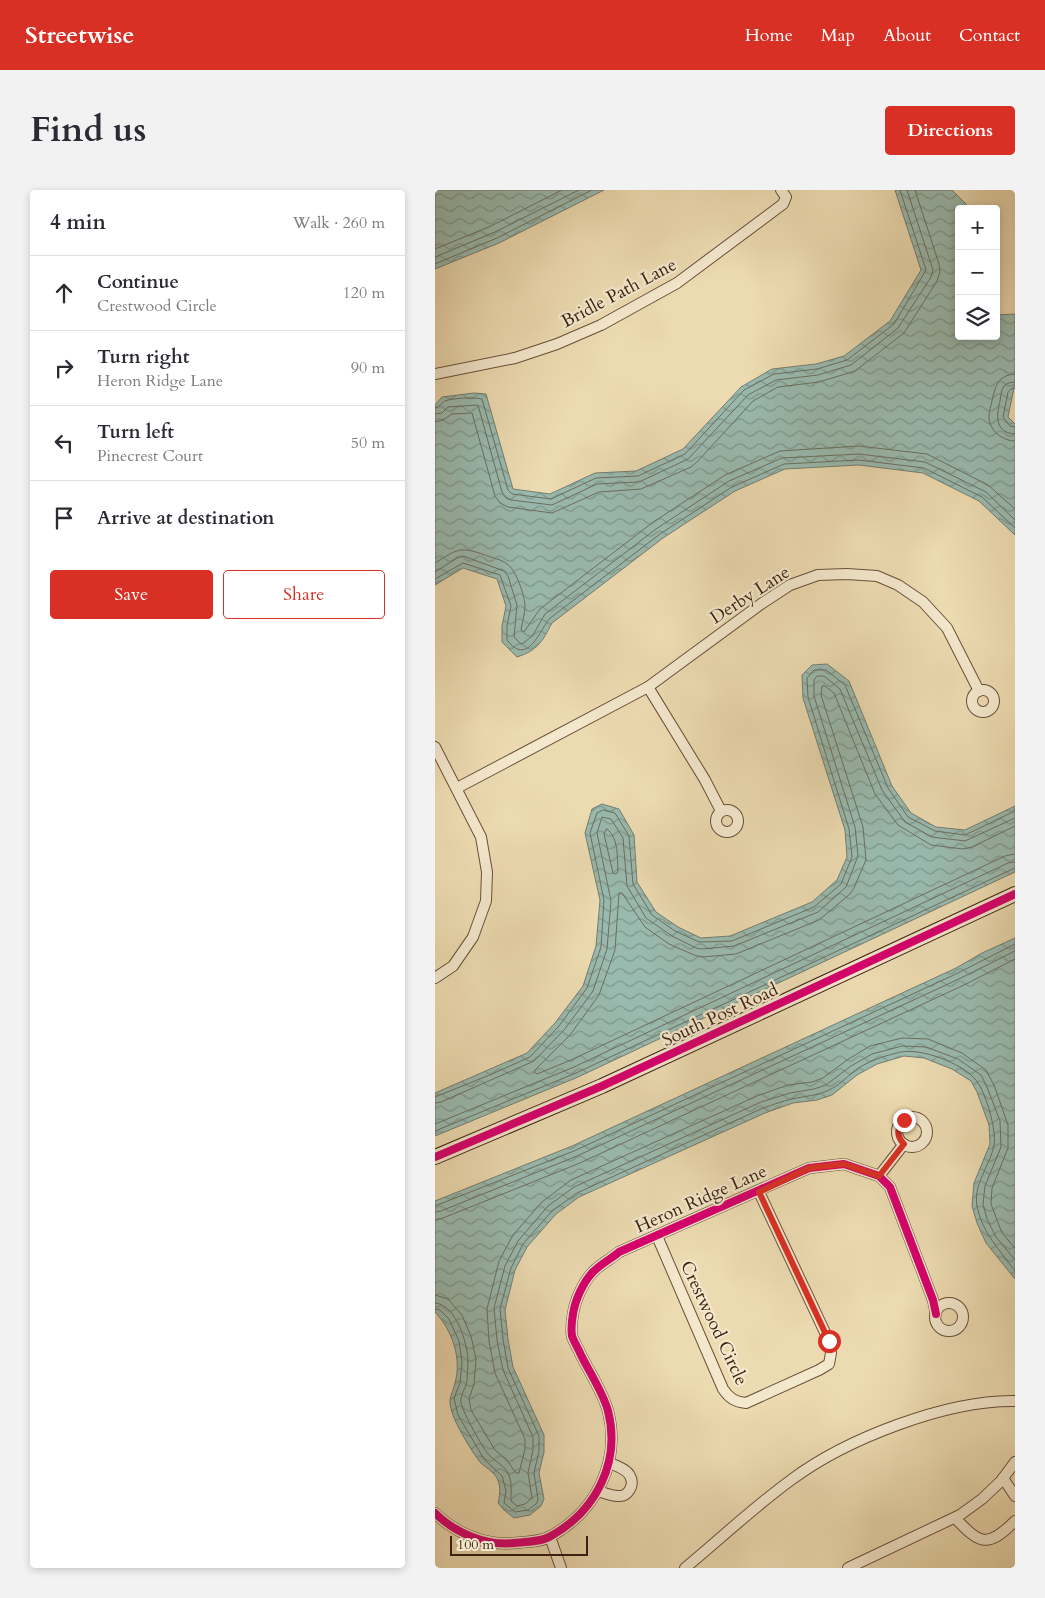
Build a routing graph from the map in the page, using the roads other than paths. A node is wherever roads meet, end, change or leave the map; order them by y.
1 (781, 190) edge
2 (435, 374) edge
3 (648, 687) junction
4 (979, 691) dead end
5 (435, 747) edge
6 (457, 788) junction
7 (721, 811) dead end
8 (1015, 894) edge
9 (435, 978) edge
10 (904, 1144) dead end
11 (435, 1157) edge
12 (879, 1176) junction
13 (759, 1192) junction
14 (657, 1236) junction
15 (936, 1314) dead end
16 (1015, 1401) edge
17 (1015, 1462) edge
18 (610, 1463) junction
19 (1003, 1478) junction
20 (598, 1491) junction
21 (1015, 1496) edge
22 (435, 1513) edge
23 (955, 1518) junction
24 (1015, 1521) edge
25 (550, 1537) junction
26 (860, 1565) edge
27 (561, 1568) edge
28 (685, 1568) edge
29 (848, 1568) edge

1 - 2 street, Bridle Path Lane
3 - 4 street, Derby Lane
3 - 6 street, Derby Lane
3 - 7 street
5 - 6 street
6 - 9 street
8 - 11 street, South Post Road
10 - 12 street
12 - 13 street, Heron Ridge Lane
12 - 15 street
13 - 14 street, Heron Ridge Lane
13 - 14 street, Crestwood Circle
14 - 18 street, Heron Ridge Lane
16 - 28 street
17 - 19 street
18 - 20 street, Heron Ridge Lane
18 - 20 street
19 - 21 street
19 - 23 street
20 - 25 street, Heron Ridge Lane
22 - 25 street, Heron Ridge Lane
23 - 24 street
23 - 26 street
25 - 27 street
26 - 29 street

